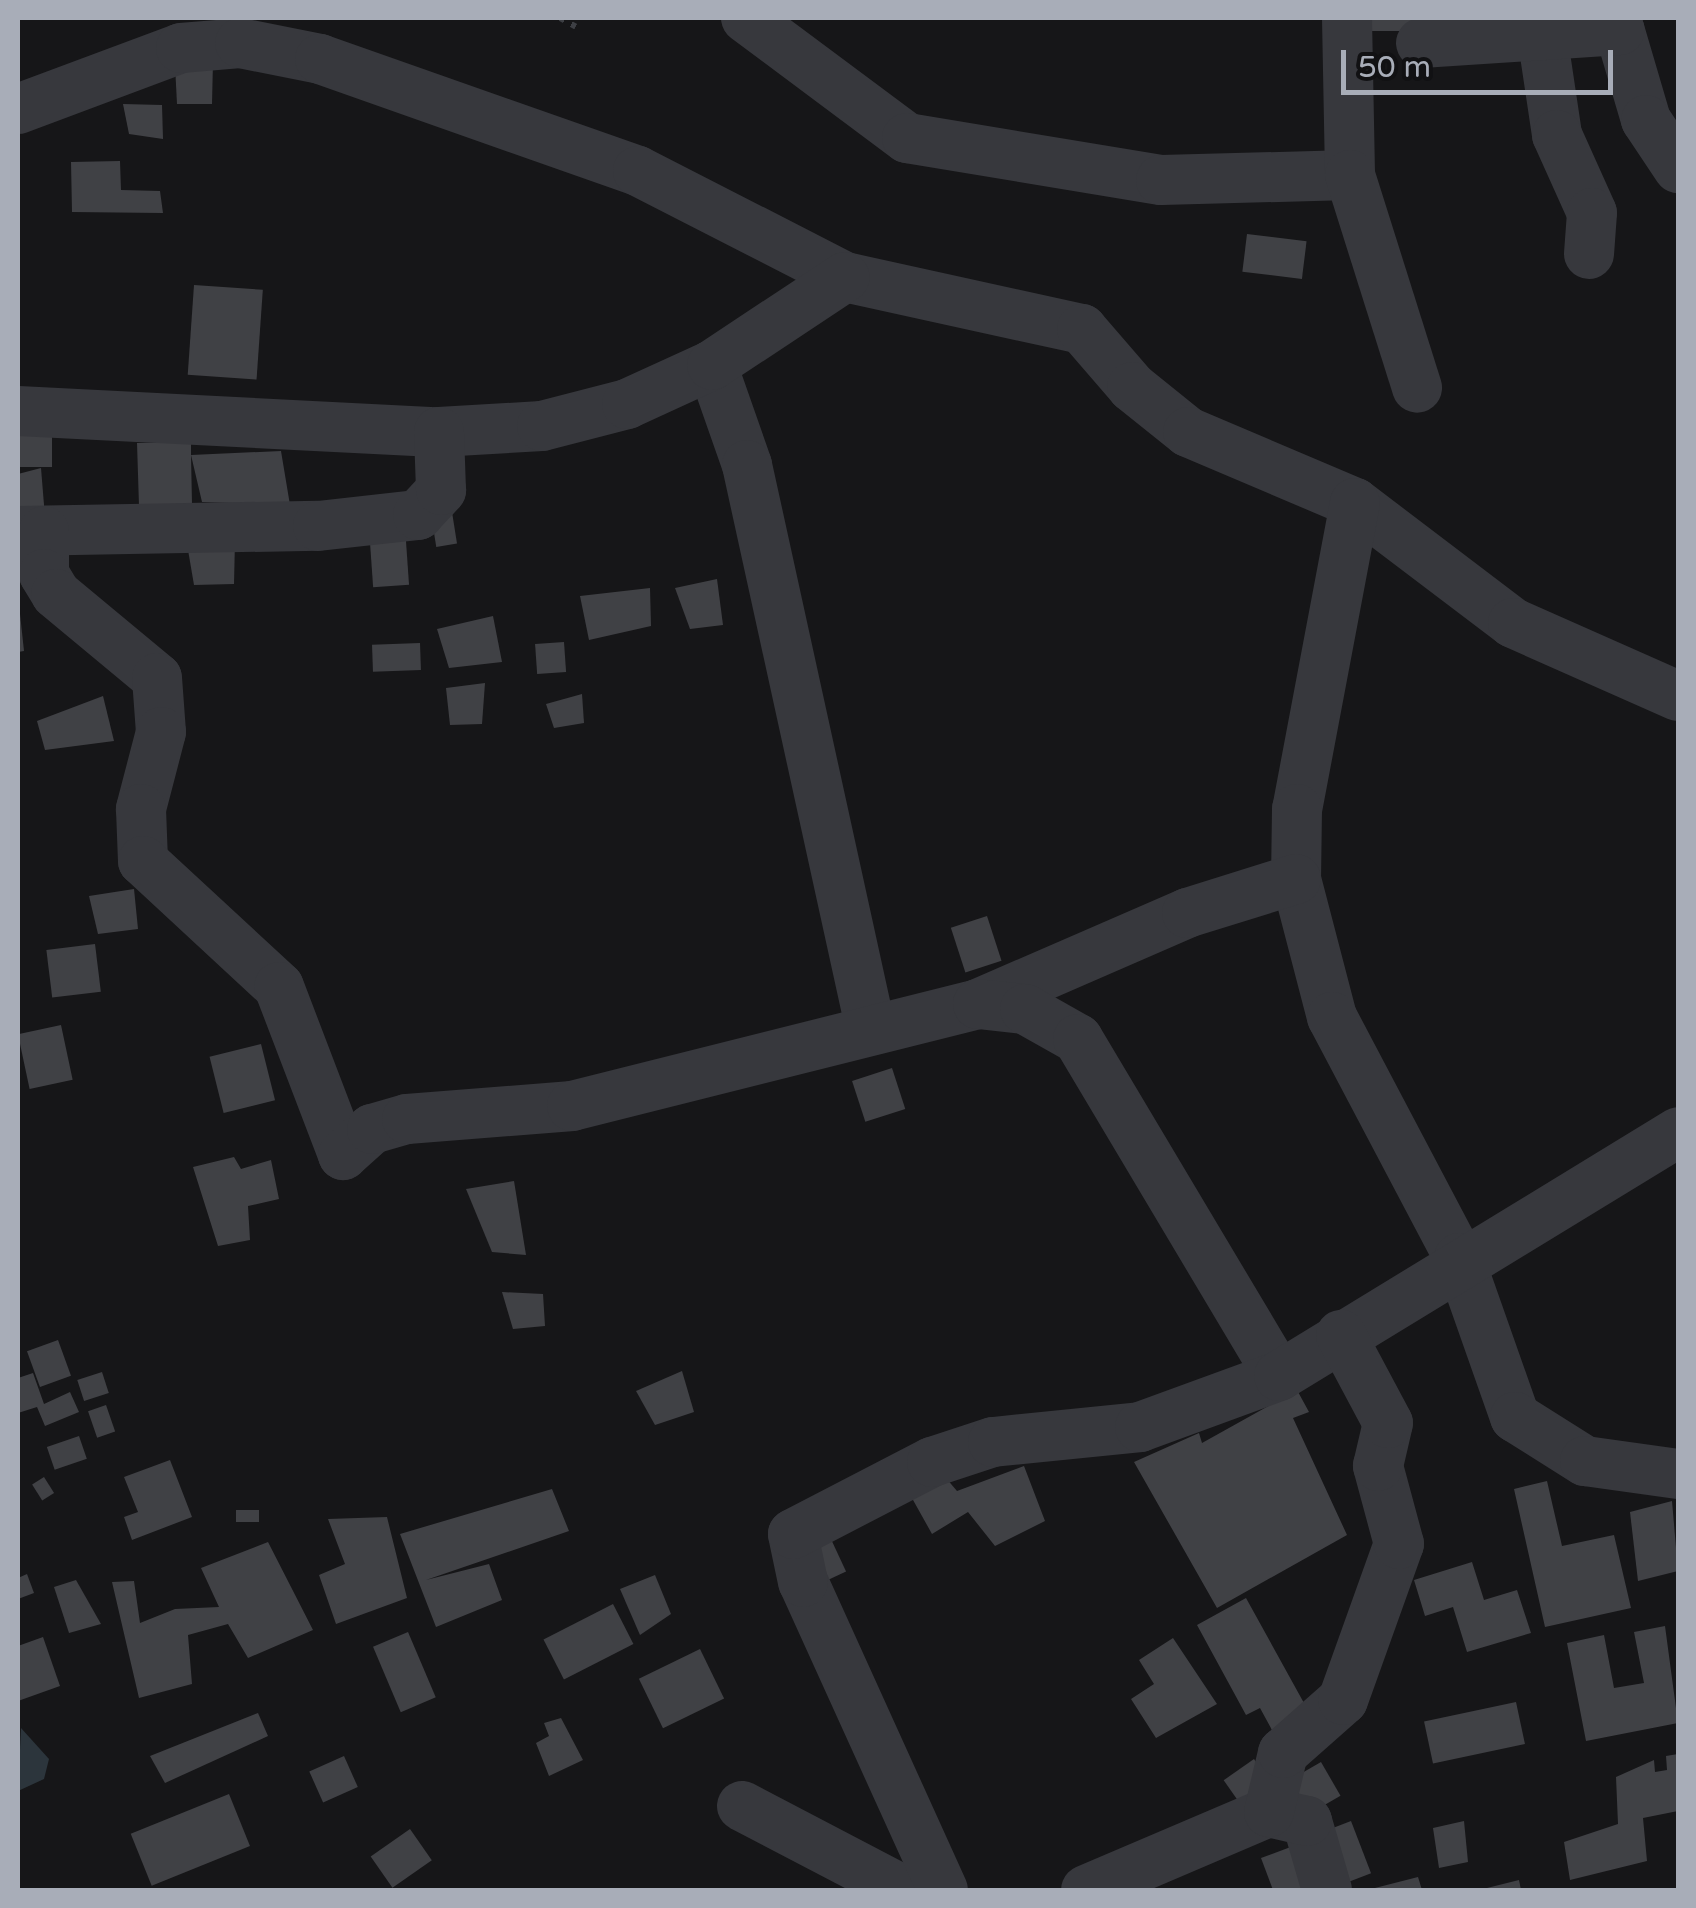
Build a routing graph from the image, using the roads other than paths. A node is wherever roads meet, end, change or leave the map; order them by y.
1 (746, 18) edge
2 (1347, 18) edge
3 (1618, 24) edge
4 (1543, 41) junction
5 (1421, 43) dead end
6 (18, 109) edge
7 (1678, 168) edge
8 (1350, 175) junction
9 (1588, 254) dead end
10 (844, 277) junction
11 (712, 364) junction
12 (1417, 388) dead end
13 (18, 411) edge
14 (439, 432) junction
15 (1356, 502) junction
16 (31, 531) edge
17 (1678, 696) edge
18 (1296, 879) junction
19 (978, 1004) junction
20 (870, 1026) junction
21 (1678, 1132) edge
22 (1459, 1258) junction
23 (1342, 1336) junction
24 (1278, 1376) junction
25 (1678, 1474) edge
26 (742, 1806) dead end
27 (1269, 1812) junction
28 (902, 1890) edge
29 (943, 1890) edge
30 (1086, 1890) edge
31 (1327, 1890) edge

1 - 8 street
2 - 8 street
3 - 4 street
3 - 7 street
4 - 5 street
4 - 9 street
6 - 10 street
8 - 12 street
10 - 11 street
10 - 15 street
11 - 14 street
11 - 20 street
13 - 14 street
14 - 16 street
15 - 17 street
15 - 18 street
16 - 20 street
18 - 19 street
18 - 22 street
19 - 20 street
19 - 24 street
21 - 22 street
22 - 23 street
22 - 25 street
23 - 24 street
23 - 27 street
24 - 29 street
26 - 28 street
27 - 30 street
27 - 31 street

